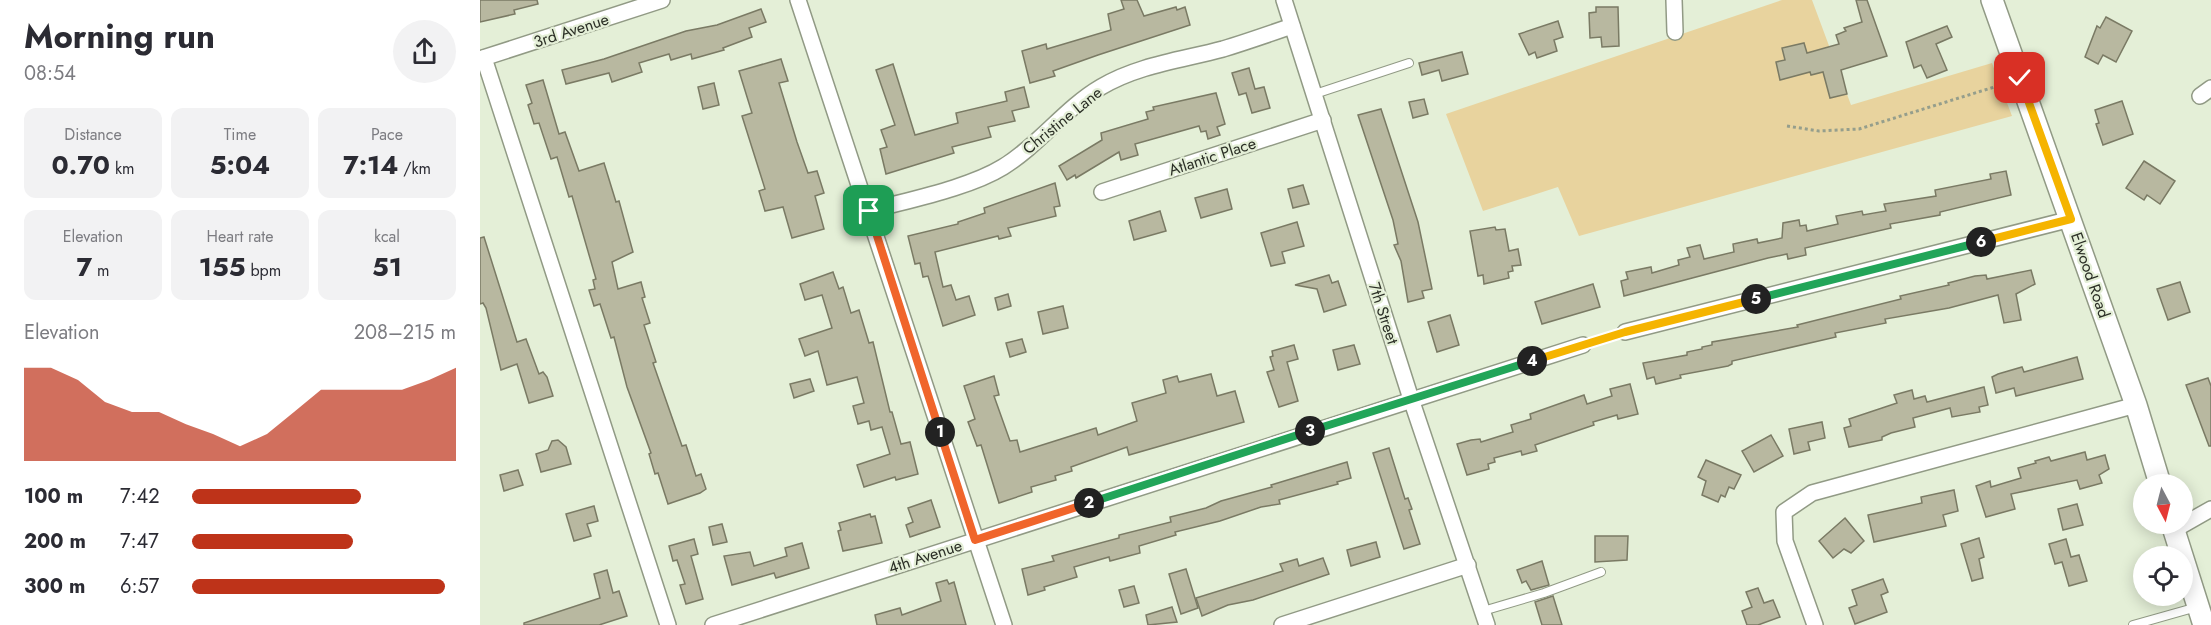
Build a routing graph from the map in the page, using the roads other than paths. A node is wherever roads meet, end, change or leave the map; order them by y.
1 (662, 0) edge
2 (798, 0) edge
3 (1284, 0) edge
4 (1674, 0) edge
5 (1992, 0) edge
6 (1292, 26) junction
7 (1675, 32) dead end
8 (482, 59) edge
9 (1409, 63) dead end
10 (1315, 94) junction
11 (1323, 120) junction
12 (1102, 192) dead end
13 (869, 211) junction
14 (2071, 219) junction
15 (1625, 332) road end
16 (1583, 345) road end
17 (1411, 399) junction
18 (2136, 405) junction
19 (2157, 474) edge
20 (2211, 509) edge
21 (2193, 518) edge
22 (2175, 534) edge
23 (975, 540) junction
24 (1468, 566) junction
25 (1601, 572) dead end
26 (2201, 616) edge
27 (1485, 618) edge
28 (668, 625) edge
29 (713, 625) edge
30 (1004, 625) edge
31 (1282, 625) edge
32 (1815, 625) edge
33 (2133, 625) edge

1 - 8 street, 3rd Avenue
2 - 13 street
3 - 6 street, 7th Street
4 - 7 street
5 - 14 main road, Elwood Road
6 - 10 street, 7th Street
6 - 13 street, Christine Lane
8 - 28 street
9 - 10 lane
10 - 11 street, 7th Street
11 - 12 street, Atlantic Place
11 - 17 street, 7th Street
13 - 23 street
14 - 15 street
14 - 18 main road, Elwood Road
16 - 17 street, 4th Avenue
17 - 23 street, 4th Avenue
17 - 24 street, 7th Street
18 - 19 main road, Elwood Road
18 - 32 street
20 - 21 street
22 - 26 main road
23 - 29 street, 4th Avenue
23 - 30 street
24 - 27 street, 7th Street
24 - 31 street
25 - 27 lane
26 - 33 lane

